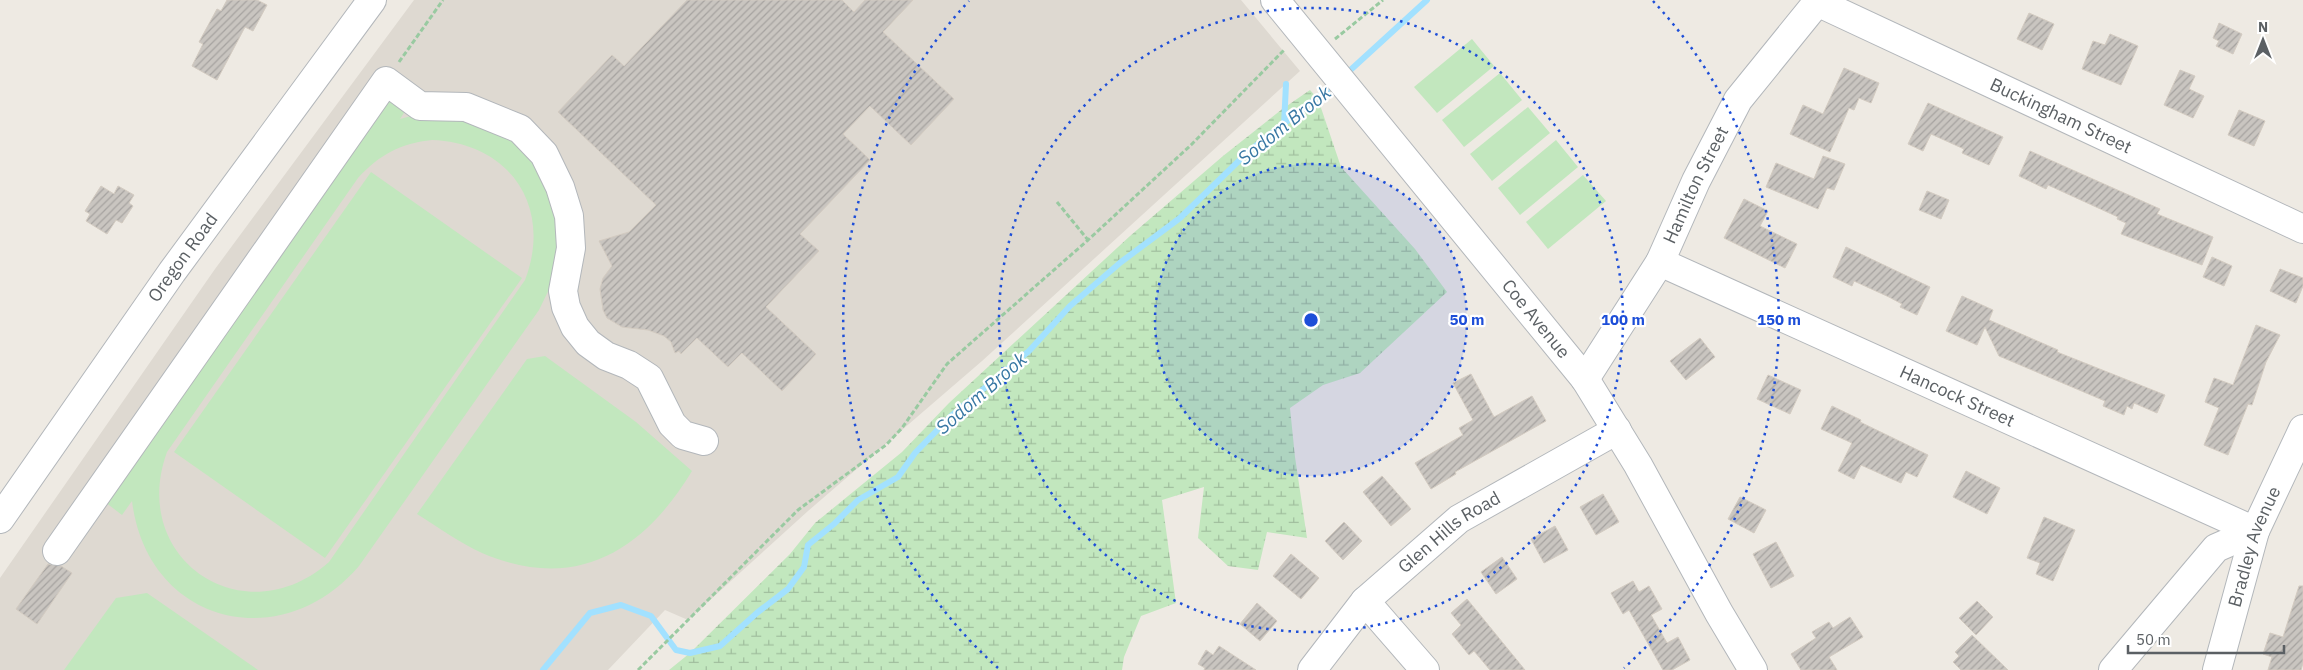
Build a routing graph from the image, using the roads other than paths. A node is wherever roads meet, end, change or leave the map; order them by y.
1 (372, 0) edge
2 (1275, 0) edge
3 (1818, 1) edge
4 (2303, 229) edge
5 (1660, 262) junction
6 (1585, 379) junction
7 (2303, 429) edge
8 (1617, 430) junction
9 (704, 441) dead end
10 (0, 519) edge
11 (2255, 531) junction
12 (58, 551) dead end
13 (1365, 602) junction
14 (1312, 670) edge
15 (1424, 670) edge
16 (1753, 670) edge
17 (2113, 670) edge
18 (2217, 670) edge

1 - 10 street, Oregon Road
2 - 6 street, Coe Avenue
3 - 4 street, Buckingham Street
3 - 5 street, Hamilton Street
5 - 6 street, Hamilton Street
5 - 11 street, Hancock Street
6 - 8 street, Coe Avenue
7 - 11 street, Bradley Avenue
8 - 13 street, Glen Hills Road
8 - 16 street, Coe Avenue
9 - 12 street
11 - 17 street
11 - 18 street, Bradley Avenue
13 - 14 street, Glen Hills Road
13 - 15 street

